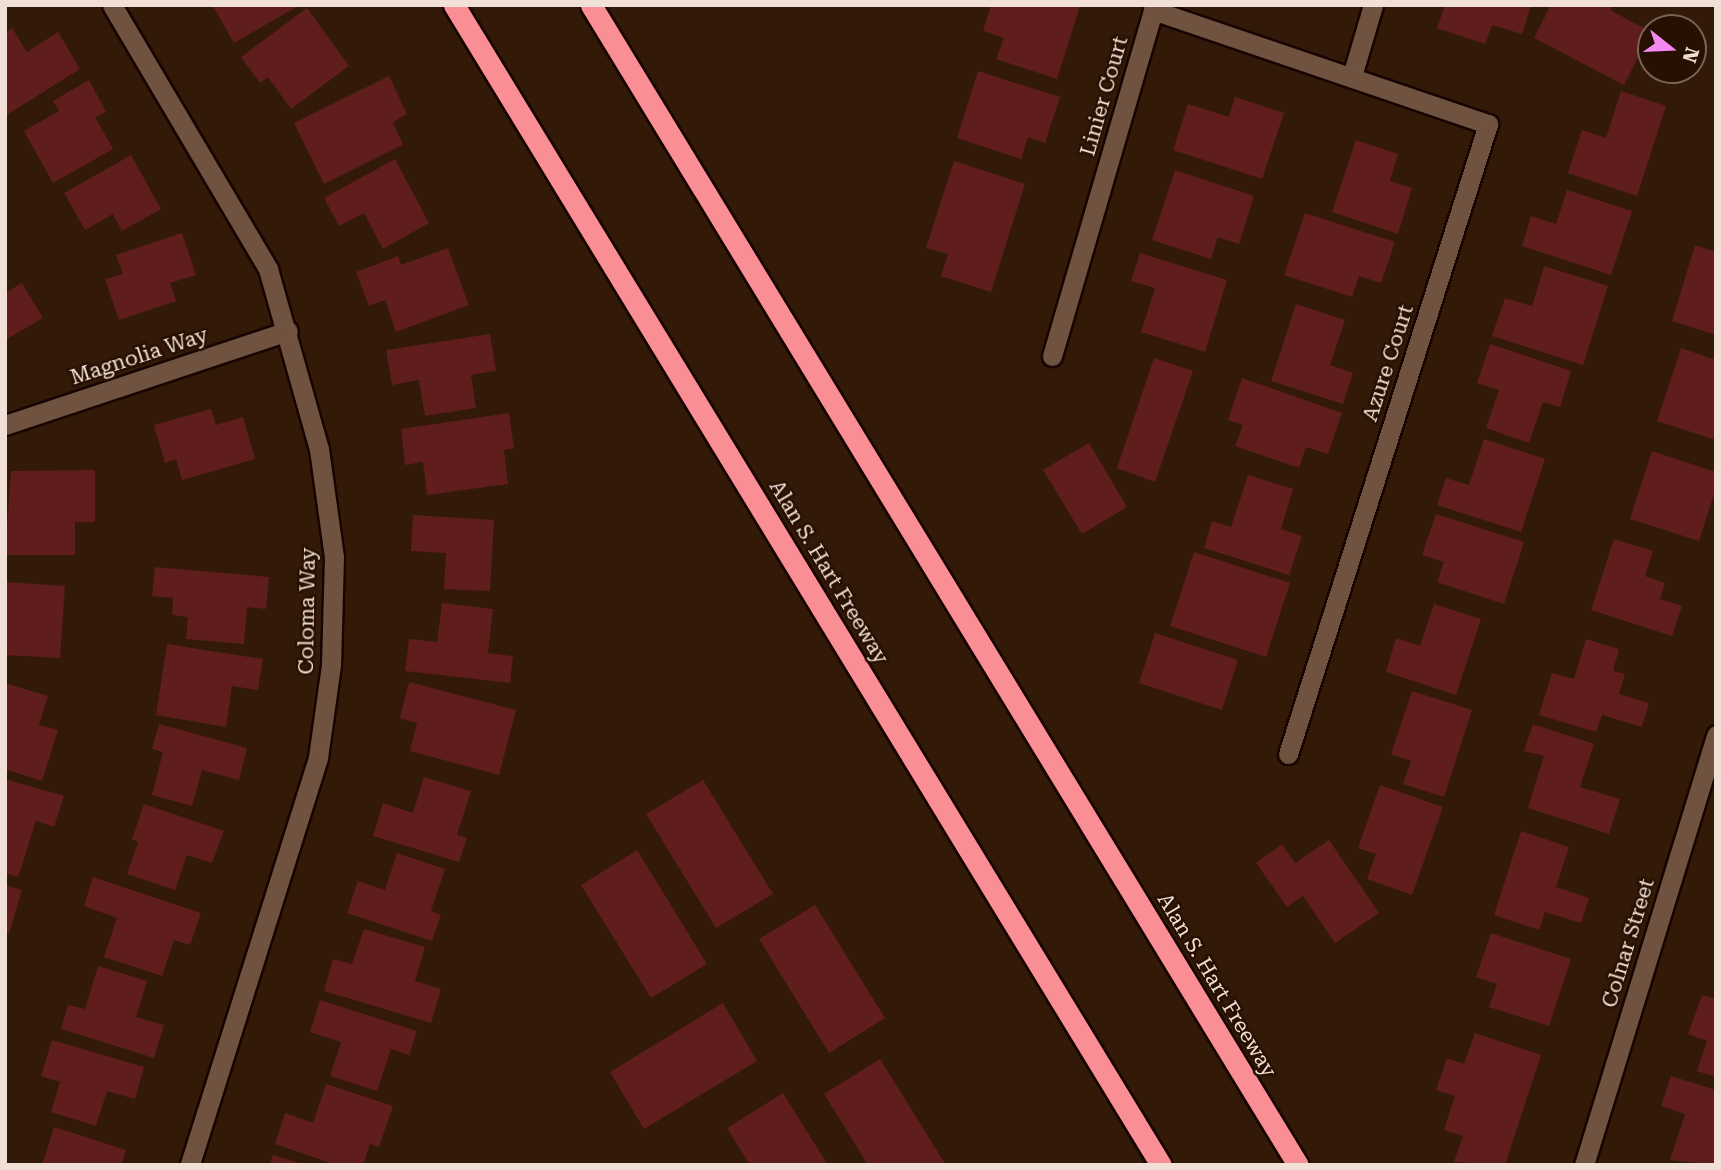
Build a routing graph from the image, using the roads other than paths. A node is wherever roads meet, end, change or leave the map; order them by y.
1 (112, 5) edge
2 (454, 5) edge
3 (591, 5) edge
4 (1373, 5) edge
5 (1352, 76) junction
6 (288, 331) junction
7 (1052, 356) dead end
8 (5, 425) edge
9 (1716, 735) edge
10 (1288, 754) dead end
11 (190, 1165) edge
12 (1161, 1165) edge
13 (1297, 1165) edge
14 (1584, 1165) edge

1 - 6 street, Coloma Way
2 - 12 highway, Alan S. Hart Freeway
3 - 13 highway, Alan S. Hart Freeway
4 - 5 street
5 - 7 street, Linier Court
5 - 10 street, Azure Court
6 - 8 street, Magnolia Way
6 - 11 street, Coloma Way
9 - 14 street, Colnar Street

